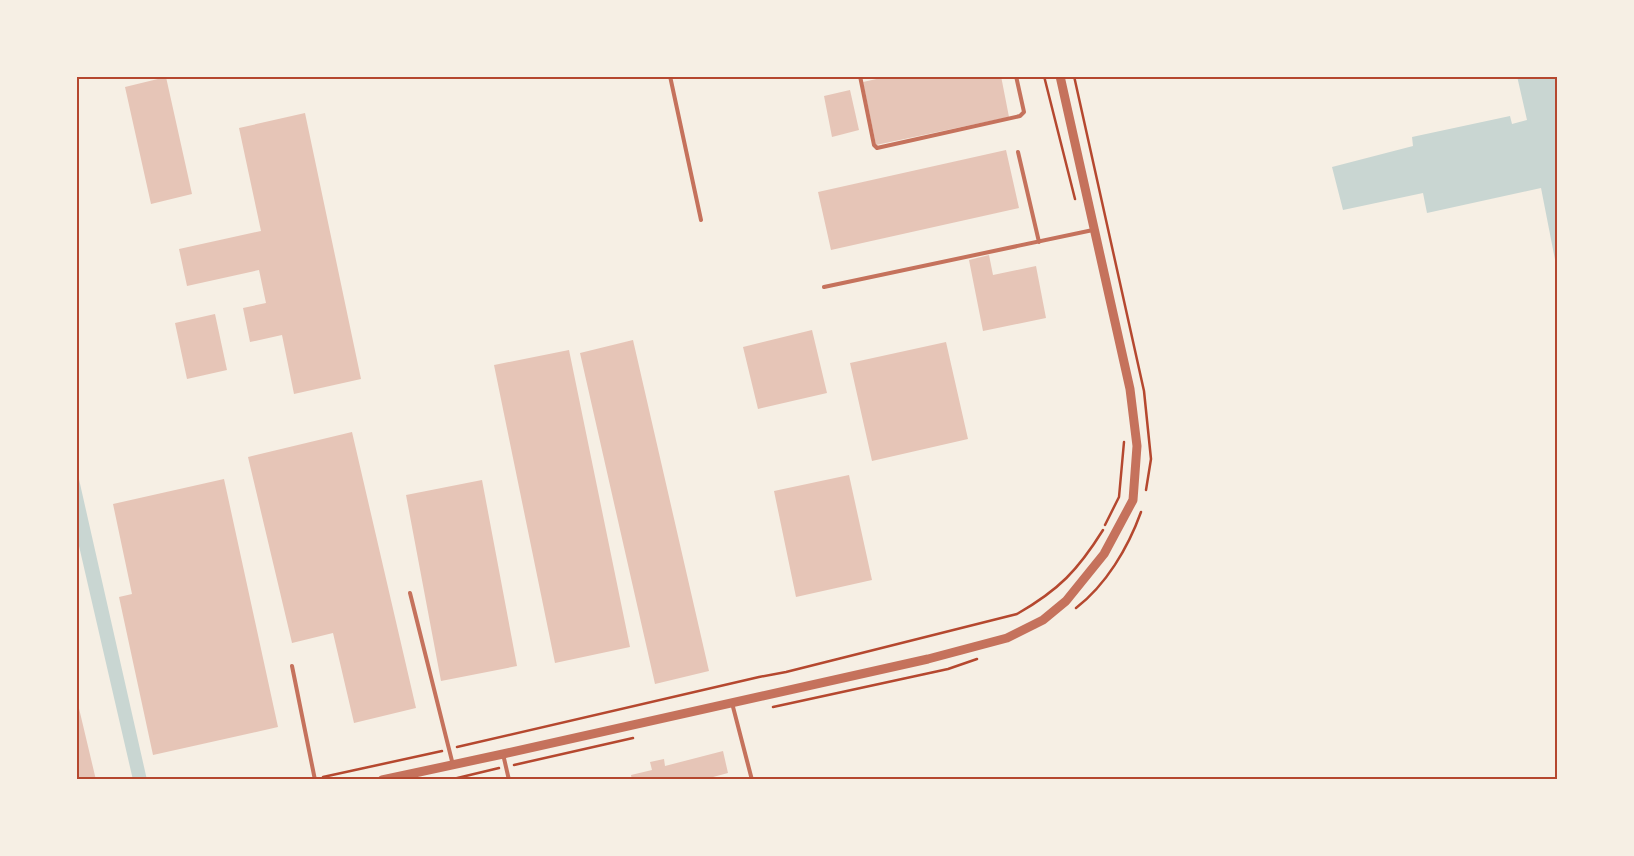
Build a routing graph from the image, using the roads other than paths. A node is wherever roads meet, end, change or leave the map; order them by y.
1 (670, 76) edge
2 (860, 76) edge
3 (1016, 76) edge
4 (1060, 76) edge
5 (1018, 152) dead end
6 (701, 220) dead end
7 (1095, 230) junction
8 (1039, 242) junction
9 (824, 287) dead end
10 (410, 593) dead end
11 (292, 666) dead end
12 (732, 703) junction
13 (503, 754) junction
14 (453, 765) junction
15 (315, 779) edge
16 (382, 780) edge
17 (509, 780) edge
18 (752, 780) edge

1 - 6 lane
2 - 3 lane
4 - 7 street
5 - 8 lane
7 - 8 lane
7 - 12 street
8 - 9 lane
10 - 14 lane
11 - 15 lane
12 - 13 street
12 - 18 lane
13 - 14 street
13 - 17 lane
14 - 16 street

